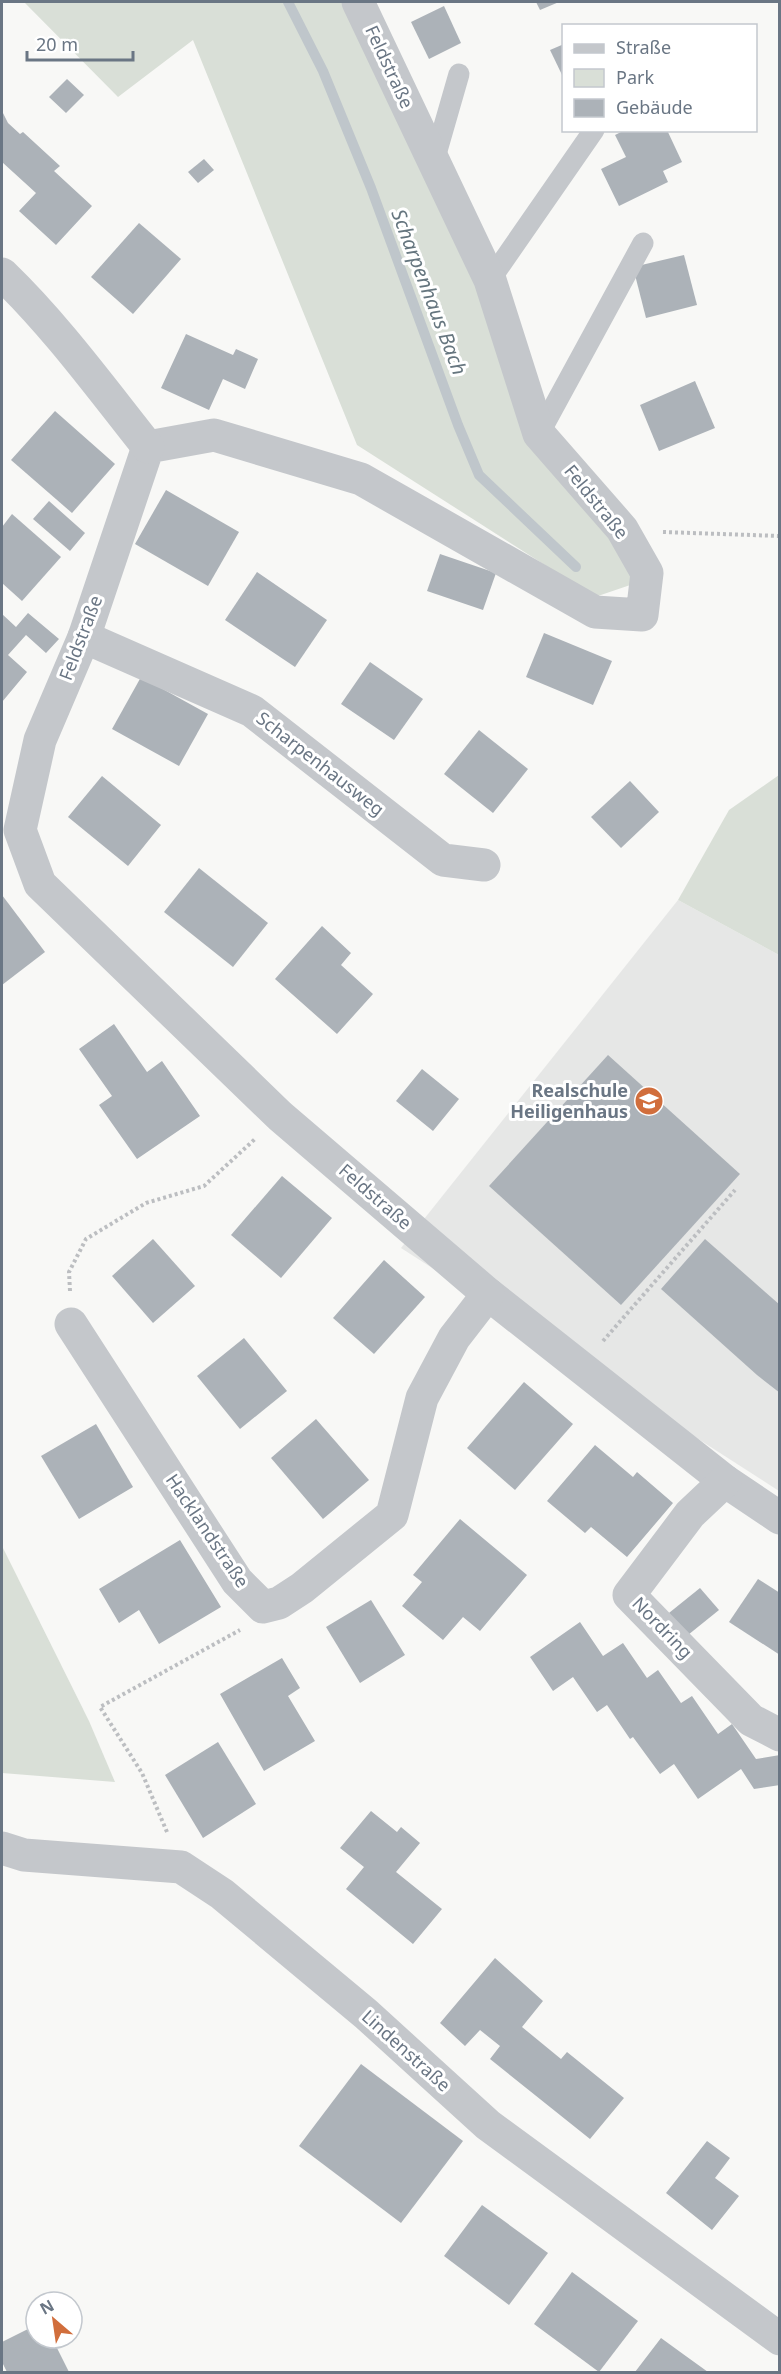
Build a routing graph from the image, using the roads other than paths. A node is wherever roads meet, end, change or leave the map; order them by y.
1 (367, 8) edge
2 (459, 74) dead end
3 (593, 132) edge
4 (434, 161) junction
5 (643, 243) dead end
6 (2, 274) edge
7 (489, 280) junction
8 (539, 434) junction
9 (148, 447) junction
10 (84, 637) junction
11 (11, 835) edge
12 (484, 865) dead end
13 (488, 1294) junction
14 (72, 1324) road end
15 (725, 1481) junction
16 (780, 1518) edge
17 (780, 1735) edge
18 (2, 1848) edge
19 (780, 2339) edge

1 - 4 street, Feldstraße
2 - 4 lane
3 - 7 lane
4 - 7 street, Feldstraße
5 - 8 lane
6 - 9 street
7 - 8 street, Feldstraße
8 - 9 street, Feldstraße
9 - 10 street, Feldstraße
10 - 11 street, Feldstraße
10 - 12 street, Scharpenhausweg
11 - 13 street, Feldstraße
13 - 14 street, Hacklandstraße
13 - 15 street, Feldstraße
15 - 16 street, Feldstraße
15 - 17 street, Nordring
18 - 19 street, Lindenstraße

